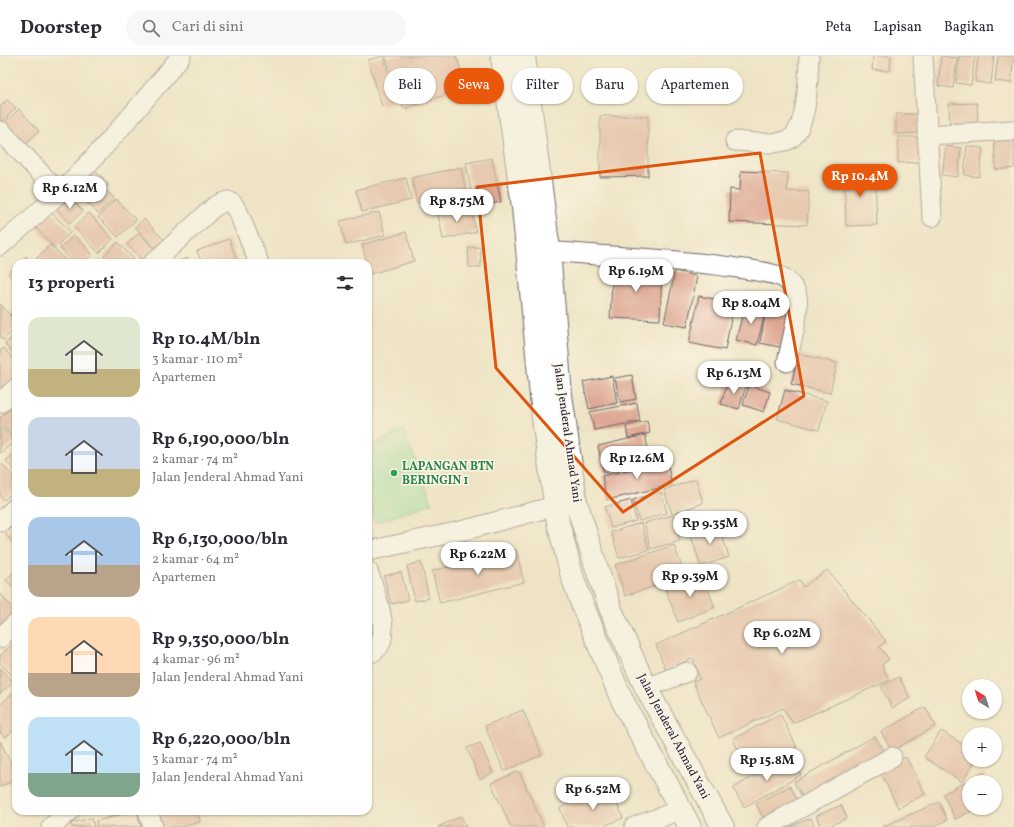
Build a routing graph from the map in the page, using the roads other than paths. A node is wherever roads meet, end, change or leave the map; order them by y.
1 (502, 56) edge
2 (524, 56) edge
3 (809, 56) edge
4 (923, 56) edge
5 (176, 62) edge
6 (1014, 130) edge
7 (1, 131) dead end
8 (927, 135) junction
9 (735, 141) dead end
10 (59, 193) junction
11 (531, 195) junction
12 (932, 217) dead end
13 (0, 246) edge
14 (549, 251) junction
15 (528, 253) junction
16 (157, 259) edge
17 (257, 259) edge
18 (542, 289) junction
19 (546, 344) junction
20 (787, 362) dead end
21 (12, 391) edge
22 (1, 400) edge
23 (555, 506) junction
24 (12, 511) edge
25 (0, 522) edge
26 (372, 550) edge
27 (372, 584) edge
28 (12, 627) edge
29 (0, 638) edge
30 (372, 653) edge
31 (687, 672) dead end
32 (646, 688) junction
33 (892, 757) dead end
34 (149, 815) edge
35 (685, 818) edge
36 (153, 827) edge
37 (634, 827) edge
38 (723, 827) edge
39 (767, 827) edge

1 - 11 highway, Jalan Jenderal Ahmad Yani
2 - 11 highway, Jalan Jenderal Ahmad Yani
3 - 9 street
4 - 8 street
5 - 10 street
6 - 8 street
7 - 10 street
8 - 12 street
10 - 13 street
11 - 14 highway, Jalan Jenderal Ahmad Yani
11 - 15 highway, Jalan Jenderal Ahmad Yani
14 - 15 highway
14 - 18 highway, Jalan Jenderal Ahmad Yani
14 - 20 street
15 - 18 highway, Jalan Jenderal Ahmad Yani
16 - 17 street
18 - 19 highway, Jalan Jenderal Ahmad Yani
19 - 23 highway, Jalan Jenderal Ahmad Yani
19 - 32 highway, Jalan Jenderal Ahmad Yani
21 - 22 street
23 - 26 street
23 - 35 highway, Jalan Jenderal Ahmad Yani
24 - 25 street
27 - 30 street
28 - 29 street
31 - 32 street
32 - 38 highway, Jalan Jenderal Ahmad Yani
33 - 39 street
34 - 36 street
35 - 37 street

